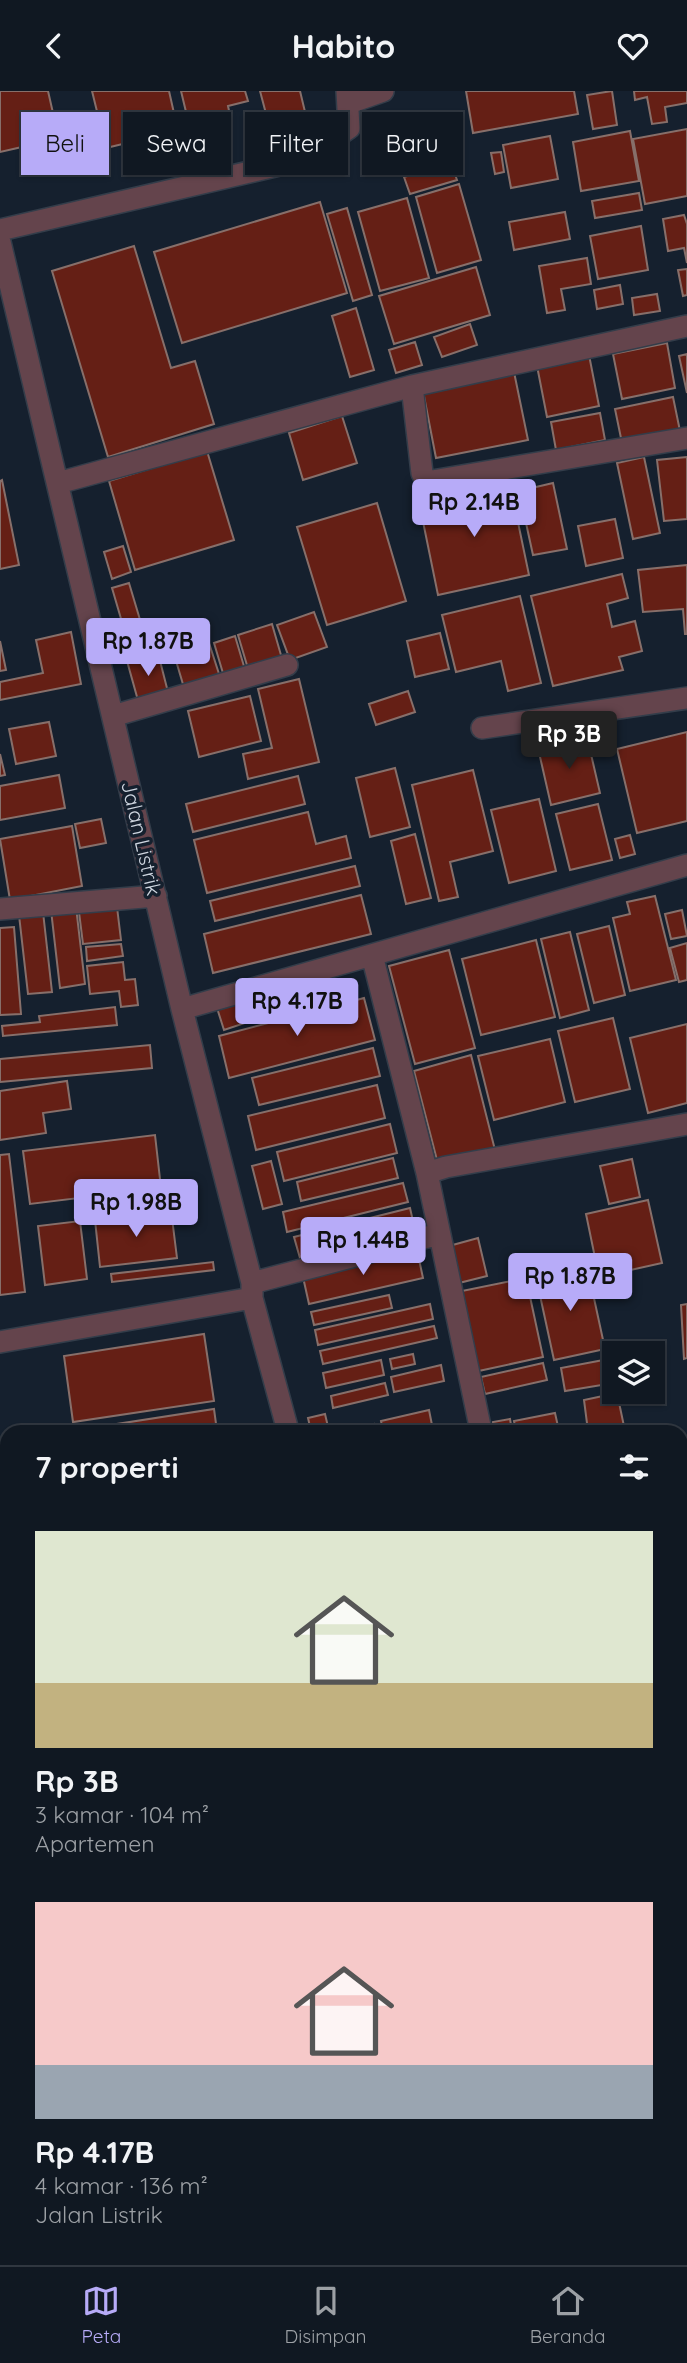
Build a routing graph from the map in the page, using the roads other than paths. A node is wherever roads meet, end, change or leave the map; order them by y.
1 (383, 91) edge
2 (348, 97) edge
3 (0, 230) edge
4 (0, 242) edge
5 (687, 326) edge
6 (412, 386) junction
7 (687, 438) edge
8 (58, 482) junction
9 (287, 665) dead end
10 (687, 698) edge
11 (113, 716) junction
12 (482, 728) dead end
13 (687, 865) edge
14 (156, 896) junction
15 (0, 909) edge
16 (372, 954) junction
17 (182, 1009) junction
18 (687, 1124) edge
19 (427, 1173) junction
20 (439, 1234) junction
21 (252, 1290) junction
22 (0, 1342) edge
23 (286, 1425) edge
24 (480, 1425) edge

1 - 2 street
2 - 3 street
4 - 8 street, Jalan Listrik
5 - 6 street
6 - 7 street
6 - 8 street
8 - 11 street, Jalan Listrik
9 - 11 street
10 - 12 street
11 - 14 street, Jalan Listrik
13 - 16 street
14 - 15 street
14 - 17 street, Jalan Listrik
16 - 17 street
16 - 19 street
17 - 21 street, Jalan Listrik
18 - 19 street
19 - 20 street
20 - 21 street
20 - 24 street
21 - 22 street
21 - 23 street, Jalan Listrik

